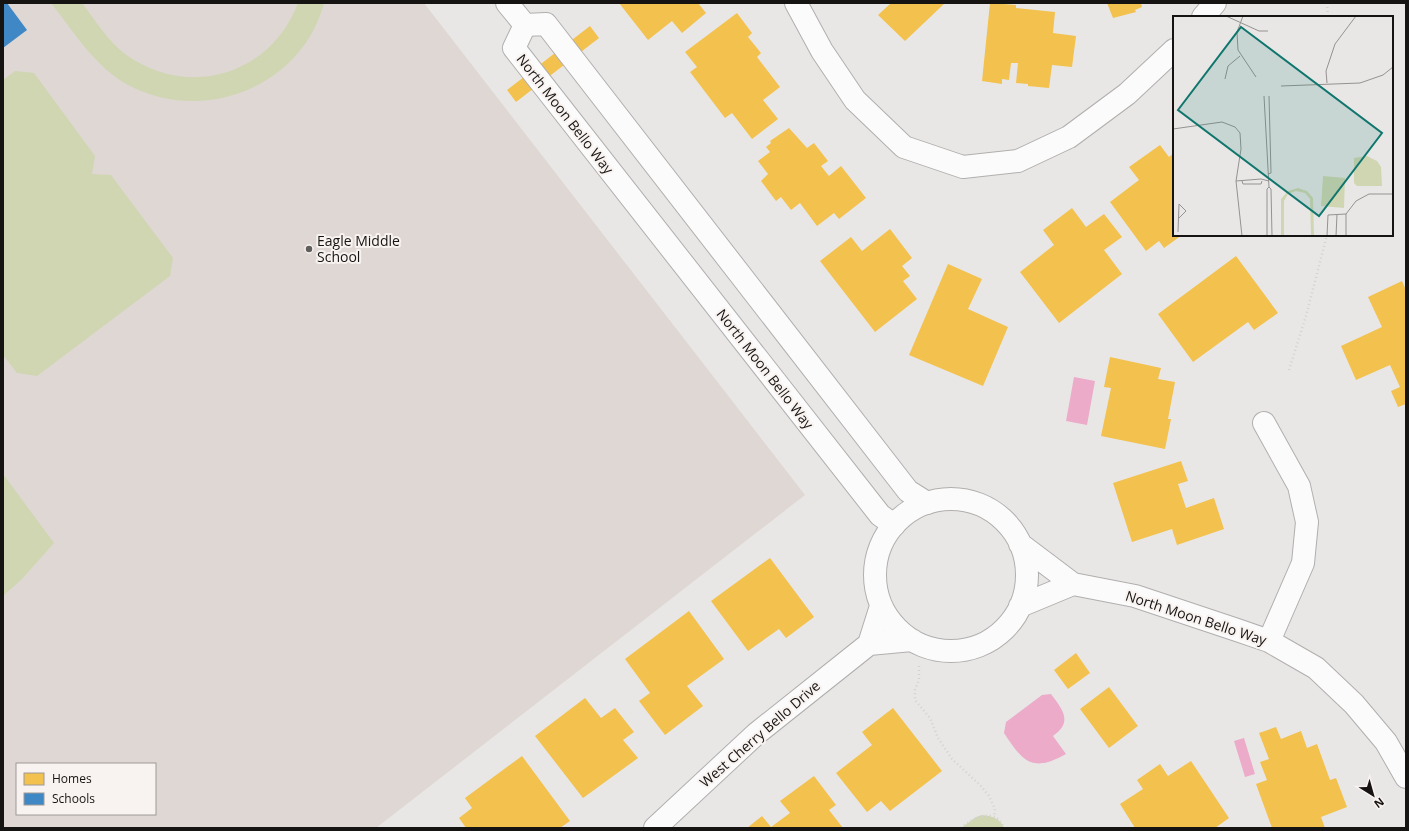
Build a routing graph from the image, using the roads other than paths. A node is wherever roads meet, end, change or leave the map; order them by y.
1 (507, 3) edge
2 (796, 3) edge
3 (1215, 3) edge
4 (1204, 16) edge
5 (525, 25) junction
6 (1173, 51) edge
7 (1264, 423) dead end
8 (927, 503) junction
9 (894, 526) junction
10 (1020, 544) junction
11 (1073, 584) junction
12 (881, 606) junction
13 (1020, 606) junction
14 (912, 640) junction
15 (1269, 641) junction
16 (868, 644) junction
17 (1406, 777) edge
18 (655, 828) edge

1 - 5 street
2 - 6 street
3 - 4 street
5 - 8 street
5 - 9 street, North Moon Bello Way
7 - 15 street
8 - 9 street
8 - 10 street
9 - 12 street
10 - 11 street, North Moon Bello Way
10 - 13 street
11 - 13 street
11 - 15 street, North Moon Bello Way
12 - 14 street
12 - 16 street
13 - 14 street
14 - 16 street
15 - 17 street, North Moon Bello Way
16 - 18 street, West Cherry Bello Drive

